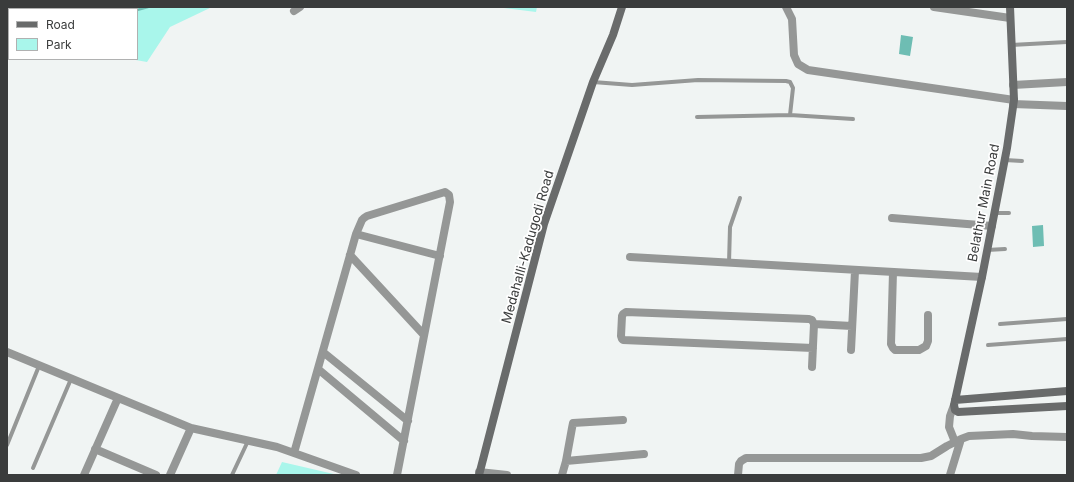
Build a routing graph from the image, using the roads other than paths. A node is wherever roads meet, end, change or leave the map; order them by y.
1 (622, 7) edge
2 (786, 7) edge
3 (934, 7) edge
4 (1010, 7) edge
5 (984, 11) edge
6 (1010, 18) junction
7 (1067, 42) edge
8 (1011, 45) junction
9 (593, 82) junction
10 (1067, 82) edge
11 (1013, 85) junction
12 (1013, 102) junction
13 (1067, 106) edge
14 (790, 115) junction
15 (696, 116) dead end
16 (853, 119) dead end
17 (1005, 160) junction
18 (1022, 161) dead end
19 (740, 198) dead end
20 (995, 213) junction
21 (1009, 213) dead end
22 (892, 218) dead end
23 (992, 226) junction
24 (356, 234) junction
25 (1005, 249) dead end
26 (987, 250) junction
27 (350, 255) junction
28 (440, 256) junction
29 (630, 257) dead end
30 (729, 263) junction
31 (855, 271) junction
32 (893, 272) junction
33 (982, 277) junction
34 (928, 315) dead end
35 (1067, 319) edge
36 (814, 324) junction
37 (1000, 324) dead end
38 (852, 326) junction
39 (424, 334) junction
40 (1067, 340) edge
41 (988, 345) dead end
42 (813, 348) junction
43 (852, 350) dead end
44 (7, 352) edge
45 (323, 352) junction
46 (39, 366) junction
47 (812, 366) dead end
48 (318, 368) junction
49 (71, 379) junction
50 (1067, 391) edge
51 (118, 398) junction
52 (955, 403) junction
53 (1067, 406) edge
54 (623, 420) dead end
55 (408, 421) junction
56 (191, 428) junction
57 (1067, 437) edge
58 (958, 440) junction
59 (248, 441) junction
60 (404, 441) junction
61 (7, 445) edge
62 (95, 449) junction
63 (294, 453) junction
64 (644, 454) dead end
65 (566, 462) junction
66 (33, 468) dead end
67 (479, 473) edge
68 (84, 475) edge
69 (156, 475) edge
70 (170, 475) edge
71 (232, 475) edge
72 (356, 475) edge
73 (397, 475) edge
74 (507, 475) edge
75 (562, 475) edge
76 (738, 475) edge
77 (950, 475) edge

1 - 9 street, Medahalli-Kadugodi Road
2 - 12 street
3 - 5 street
4 - 6 street, Belathur Main Road
5 - 6 street
6 - 8 street, Belathur Main Road
7 - 8 lane
8 - 11 street, Belathur Main Road
9 - 14 lane
9 - 67 street, Medahalli-Kadugodi Road
10 - 11 street
11 - 12 street, Belathur Main Road
12 - 13 street
12 - 17 street, Belathur Main Road
14 - 15 lane
14 - 16 lane
17 - 18 lane
17 - 20 street, Belathur Main Road
19 - 30 lane
20 - 21 lane
20 - 23 street, Belathur Main Road
22 - 23 street
23 - 26 street, Belathur Main Road
24 - 27 street
24 - 28 street
24 - 28 street
25 - 26 lane
26 - 33 street, Belathur Main Road
27 - 39 street
27 - 45 street
28 - 39 street
29 - 30 street
30 - 31 street
31 - 32 street
31 - 38 street
32 - 33 street
32 - 34 street
33 - 52 street, Belathur Main Road
35 - 37 lane
36 - 38 street
36 - 42 street
36 - 42 street
38 - 43 street
39 - 55 street
40 - 41 lane
42 - 47 street
44 - 46 street
45 - 48 street
45 - 55 street
46 - 49 street
46 - 61 lane
48 - 60 street
48 - 63 street
49 - 51 street
49 - 66 lane
50 - 52 street
51 - 56 street
51 - 62 street
52 - 53 street
52 - 58 street
54 - 65 street
55 - 60 street
56 - 59 street
56 - 70 street
57 - 58 street
58 - 76 street
58 - 77 street
59 - 63 street
59 - 71 lane
60 - 73 street
62 - 68 street
62 - 69 street
63 - 72 street
64 - 65 street
65 - 75 street
67 - 74 street

